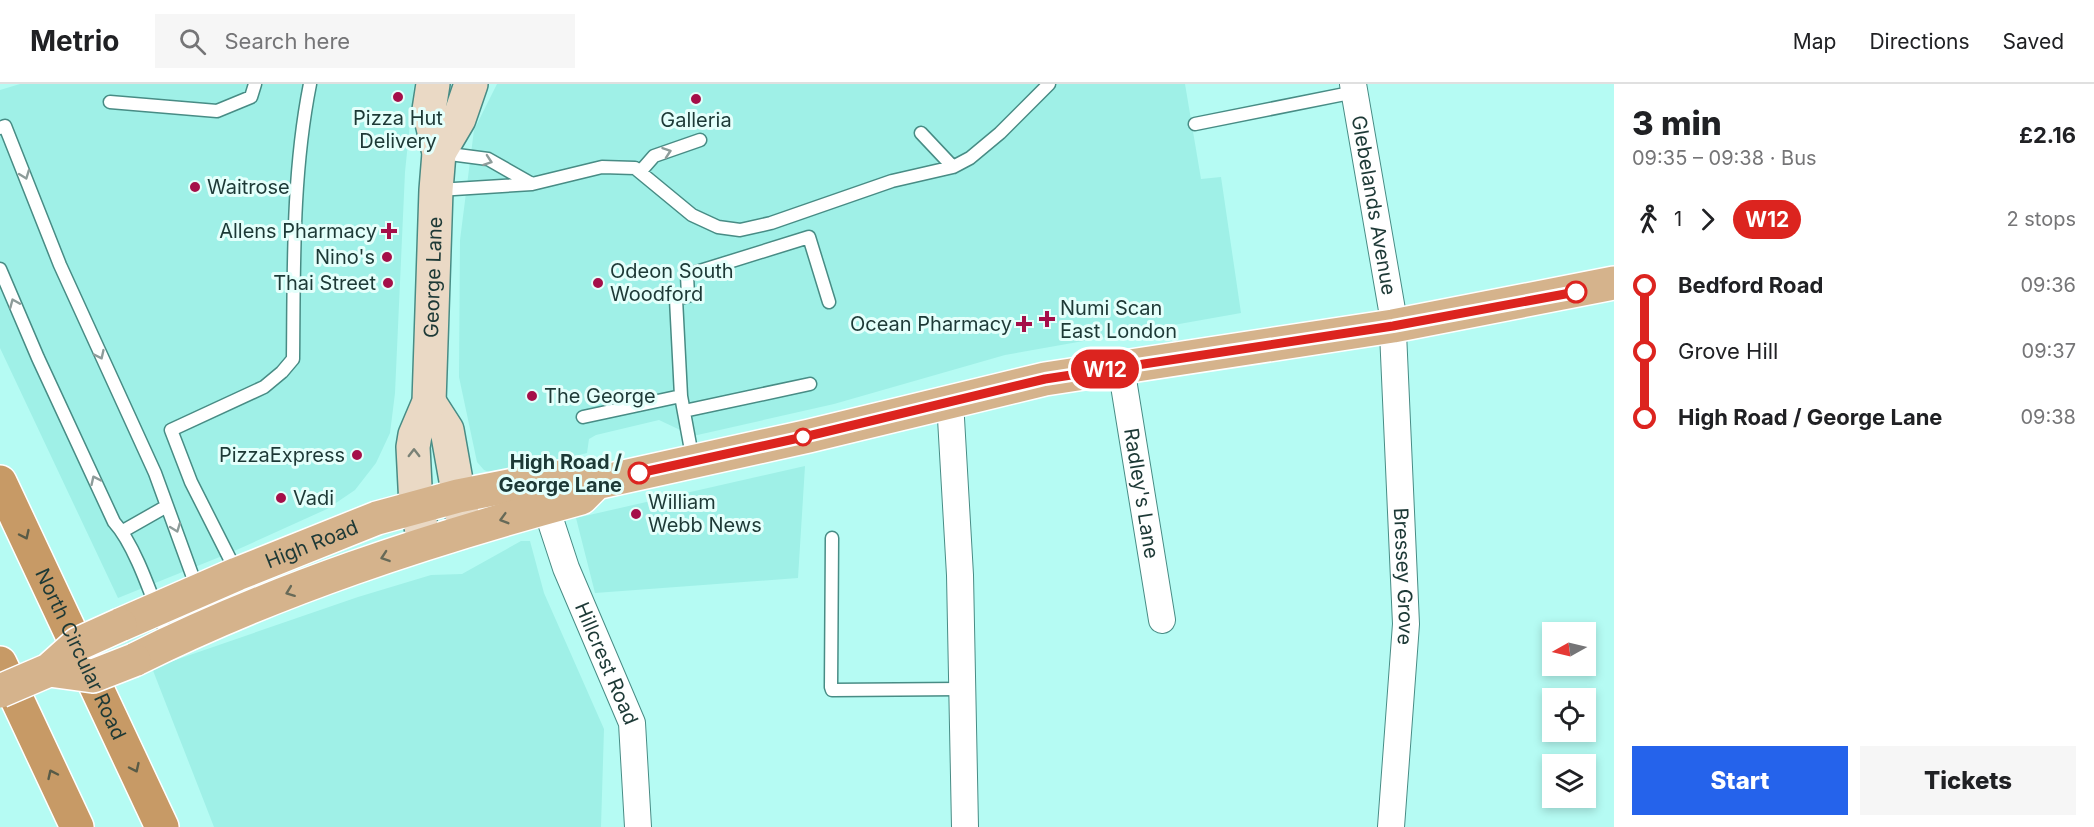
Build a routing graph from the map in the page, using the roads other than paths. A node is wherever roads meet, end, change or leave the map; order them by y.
1 (255, 84) edge
2 (310, 84) edge
3 (433, 84) edge
4 (471, 84) edge
5 (1049, 84) edge
6 (1354, 88) edge
7 (110, 102) dead end
8 (1195, 124) dead end
9 (0, 128) edge
10 (921, 133) dead end
11 (700, 140) dead end
12 (439, 153) junction
13 (952, 167) junction
14 (640, 171) junction
15 (532, 184) junction
16 (436, 190) junction
17 (0, 268) edge
18 (1614, 283) edge
19 (829, 302) dead end
20 (1393, 326) junction
21 (1120, 367) junction
22 (810, 384) dead end
23 (681, 396) junction
24 (950, 401) junction
25 (429, 402) junction
26 (684, 411) junction
27 (583, 417) dead end
28 (694, 462) junction
29 (0, 482) edge
30 (596, 483) junction
31 (458, 496) junction
32 (167, 506) junction
33 (416, 507) junction
34 (546, 507) junction
35 (123, 531) junction
36 (465, 531) junction
37 (832, 538) dead end
38 (425, 543) junction
39 (237, 574) junction
40 (199, 591) junction
41 (156, 609) junction
42 (1162, 620) dead end
43 (210, 624) junction
44 (170, 642) junction
45 (0, 663) edge
46 (49, 670) junction
47 (962, 689) junction
48 (0, 691) edge
49 (77, 827) edge
50 (162, 827) edge
51 (638, 827) edge
52 (965, 827) edge
53 (1391, 827) edge

1 - 7 lane
2 - 39 lane
3 - 12 main road, George Lane
4 - 12 main road, George Lane
5 - 13 lane
6 - 8 lane
6 - 20 street, Glebelands Avenue
9 -> 32 lane
10 - 13 lane
14 -> 11 lane
12 -> 15 lane
12 - 16 main road, George Lane
13 - 14 lane
14 - 15 lane
15 - 16 lane
16 - 25 main road, George Lane
35 -> 17 lane
18 - 20 main road, High Road
19 - 23 lane
20 - 21 main road, High Road
20 - 53 street, Bressey Grove
21 - 24 main road, High Road
21 - 42 street, Radley's Lane
22 - 26 lane
23 - 26 lane
23 - 27 lane
24 - 28 main road, High Road
24 - 47 street
25 - 31 main road
33 -> 25 main road, George Lane
26 - 28 lane
28 - 30 main road, High Road
29 -> 50 highway, North Circular Road
30 - 31 main road, High Road
30 - 34 main road, High Road
31 - 33 main road, High Road
31 - 36 main road
32 - 35 lane
32 -> 40 lane
33 - 38 main road, George Lane
33 - 39 main road, High Road
34 -> 36 main road, High Road
34 - 51 street, Hillcrest Road
35 - 41 lane
36 - 38 main road, High Road
37 - 47 lane
38 -> 43 main road, High Road
39 - 40 main road, High Road
40 - 41 main road, High Road
40 - 43 lane
41 - 44 lane
41 - 46 main road, High Road, bridge
43 - 44 main road, High Road
44 - 46 main road, High Road, bridge
49 -> 45 highway
46 - 48 main road, High Road, bridge
47 - 52 street

